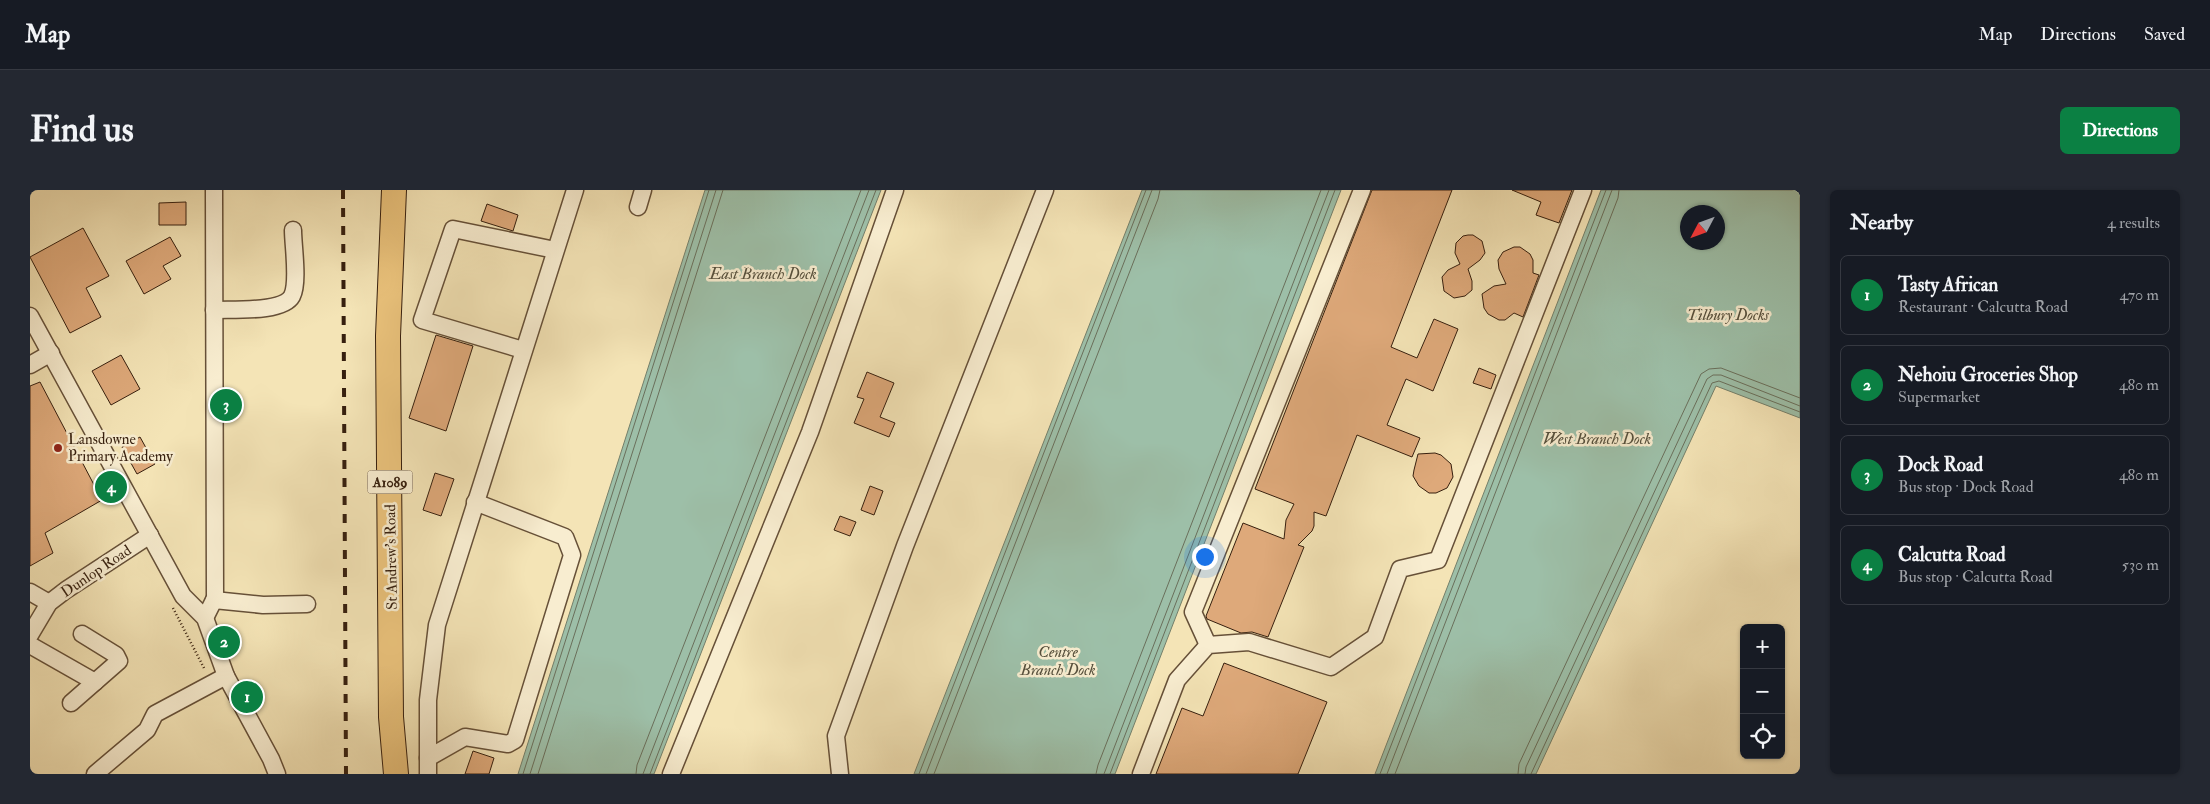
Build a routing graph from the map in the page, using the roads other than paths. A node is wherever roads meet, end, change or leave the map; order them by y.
1 (214, 190) edge
2 (394, 190) edge
3 (575, 190) edge
4 (644, 190) edge
5 (895, 190) edge
6 (1045, 190) edge
7 (1362, 190) edge
8 (1583, 190) edge
9 (638, 207) dead end
10 (293, 230) dead end
11 (555, 250) junction
12 (214, 310) junction
13 (30, 316) edge
14 (523, 350) junction
15 (51, 353) junction
16 (30, 365) edge
17 (476, 502) junction
18 (150, 535) junction
19 (30, 592) edge
20 (214, 600) junction
21 (49, 604) junction
22 (307, 604) dead end
23 (205, 618) junction
24 (82, 634) dead end
25 (30, 635) edge
26 (30, 645) edge
27 (1208, 645) junction
28 (226, 676) junction
29 (95, 682) junction
30 (71, 703) dead end
31 (428, 766) edge
32 (95, 774) edge
33 (277, 774) edge
34 (396, 774) edge
35 (671, 774) edge
36 (840, 774) edge
37 (1141, 774) edge

1 - 12 street
2 - 34 highway, St Andrew's Road / A1089
3 - 11 street
4 - 9 street
5 - 35 street
6 - 36 street
7 - 27 street
8 - 27 street
10 - 12 street
11 - 14 street
11 - 14 street
12 - 20 street
13 - 15 street
14 - 17 street
15 - 16 street
15 - 18 street
17 - 31 street
17 - 31 street
18 - 21 street, Dunlop Road
18 - 23 street
19 - 21 street
20 - 22 street
20 - 23 street
21 - 25 street, Dunlop Road
23 - 28 street
24 - 29 street
26 - 29 street
27 - 37 street
28 - 32 street
28 - 33 street
29 - 30 street

